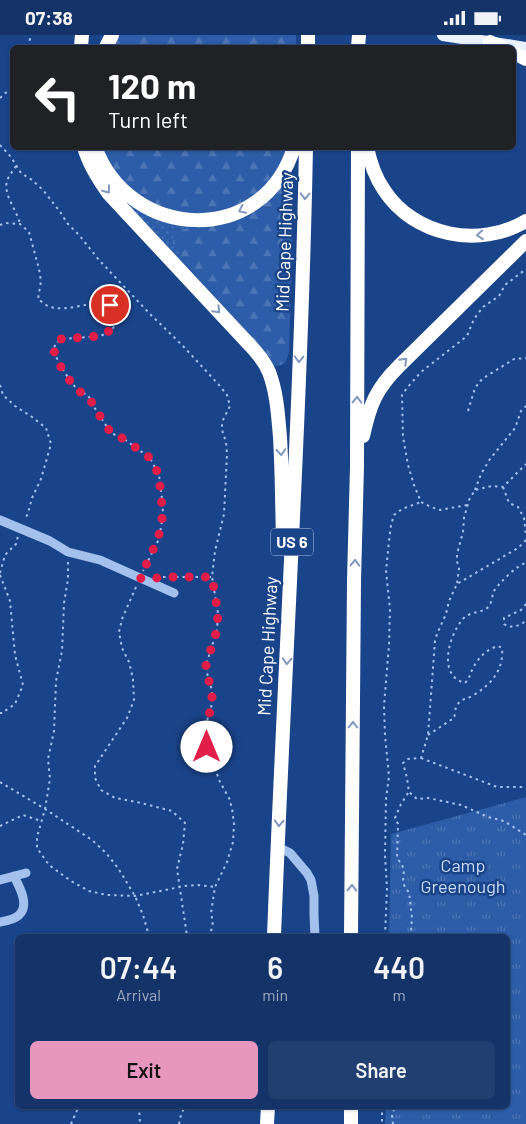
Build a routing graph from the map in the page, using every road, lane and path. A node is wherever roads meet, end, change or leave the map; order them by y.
1 (443, 35) edge
2 (496, 45) edge
3 (10, 89) edge
4 (0, 98) edge
5 (0, 145) edge
6 (85, 150) edge
7 (97, 150) edge
8 (293, 150) edge
9 (306, 150) edge
10 (358, 150) edge
11 (368, 150) edge
12 (17, 166) junction
13 (526, 221) edge
14 (20, 224) junction
15 (0, 225) edge
16 (526, 241) edge
17 (526, 269) edge
18 (526, 358) edge
19 (0, 385) edge
20 (526, 406) edge
21 (468, 411) dead end
22 (526, 464) edge
23 (357, 466) junction
24 (503, 487) junction
25 (475, 490) junction
26 (421, 502) junction
27 (467, 505) junction
28 (0, 520) edge
29 (20, 529) junction
30 (526, 536) edge
31 (526, 540) edge
32 (68, 551) junction
33 (526, 563) edge
34 (0, 574) edge
35 (212, 577) junction
36 (141, 578) junction
37 (457, 584) junction
38 (174, 593) dead end
39 (526, 604) edge
40 (526, 621) edge
41 (288, 635) junction
42 (0, 713) edge
43 (428, 735) junction
44 (421, 758) junction
45 (0, 782) edge
46 (526, 787) edge
47 (409, 792) junction
48 (45, 809) junction
49 (42, 821) junction
50 (0, 826) edge
51 (526, 835) edge
52 (277, 849) junction
53 (26, 873) dead end
54 (14, 876) junction
55 (0, 880) edge
56 (180, 887) junction
57 (215, 887) junction
58 (135, 897) junction
59 (0, 922) edge
60 (149, 934) edge
61 (187, 934) edge
62 (210, 934) edge
63 (274, 934) edge
64 (316, 934) edge
65 (351, 934) edge
66 (385, 934) edge
67 (409, 934) edge
68 (78, 1109) edge
69 (139, 1109) edge
70 (184, 1109) edge
71 (268, 1109) edge
72 (351, 1109) edge
73 (382, 1109) edge
74 (394, 1109) edge
75 (71, 1124) edge
76 (140, 1124) edge
77 (179, 1124) edge
78 (267, 1124) edge
79 (351, 1124) edge
80 (382, 1124) edge
81 (393, 1124) edge

1 - 2 main road
3 - 4 path
5 - 12 path
6 -> 41 highway
8 -> 7 highway
9 -> 41 highway, Mid Cape Highway / US 6
23 -> 10 highway
13 -> 11 highway
12 - 14 path
12 - 35 path
14 - 15 path
14 - 36 path
23 -> 16 highway
17 - 26 path
18 - 21 path
19 - 29 path
20 - 25 path
22 - 24 path
65 -> 23 highway
24 - 25 path
24 - 30 path
25 - 27 path
26 - 27 path
26 - 66 path
27 - 37 path
28 - 29 lane
29 - 32 lane
29 - 34 path
31 - 37 path
32 - 36 lane
32 - 48 path
33 - 43 path
34 - 42 path
35 - 36 path
35 - 57 path
36 - 38 lane
36 - 56 path
37 - 43 path
39 - 40 path
41 -> 52 highway, Mid Cape Highway / US 6
43 - 44 path
44 - 46 path
44 - 47 path
45 - 48 path
47 - 51 path
47 - 67 path
48 - 49 path
48 - 58 path
49 - 50 path
49 - 58 path
52 - 63 highway, Mid Cape Highway / US 6
52 - 64 lane
53 - 54 lane
54 - 55 lane
54 - 59 lane
56 - 57 path
56 - 58 path
56 - 61 path
57 - 62 path
58 - 60 path
68 - 75 path
69 - 76 path
70 - 77 path
71 - 78 highway
72 - 79 highway
73 - 80 path
74 - 81 path

